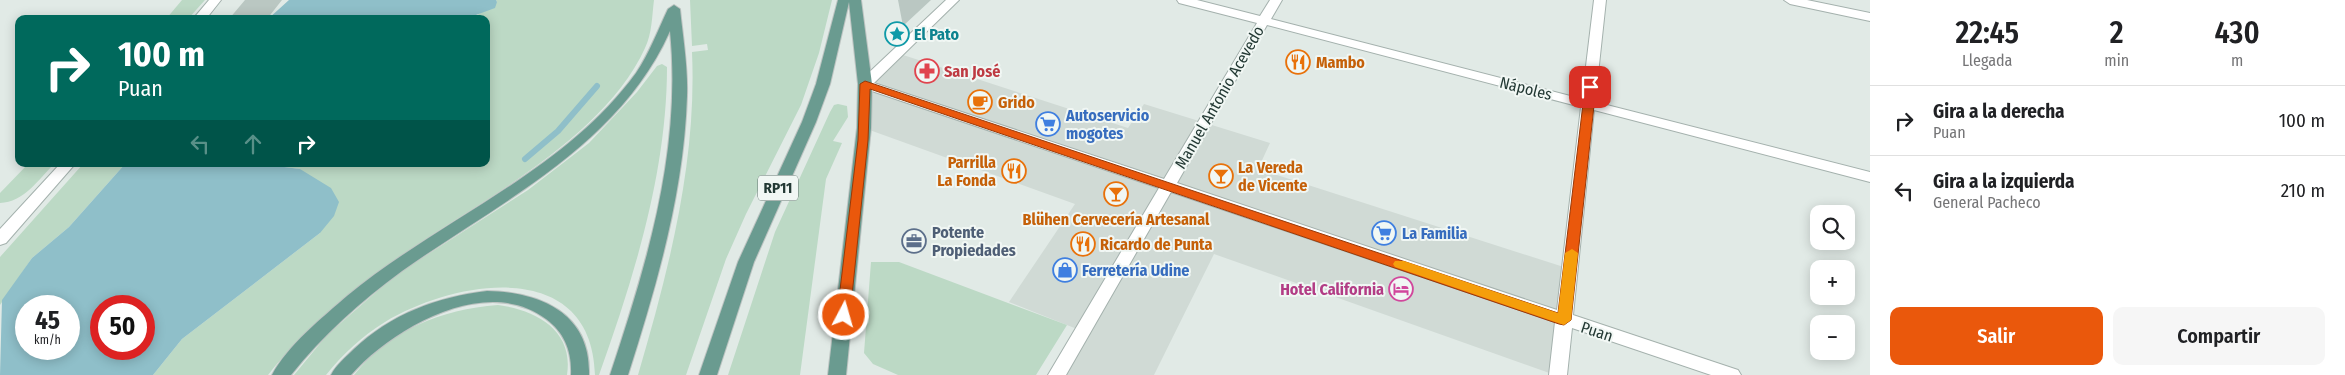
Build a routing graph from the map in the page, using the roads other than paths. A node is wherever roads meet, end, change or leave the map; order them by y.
1 (215, 0) edge
2 (844, 0) edge
3 (855, 0) edge
4 (953, 0) edge
5 (1183, 0) edge
6 (1276, 0) edge
7 (1600, 0) edge
8 (1790, 0) edge
9 (674, 4) edge
10 (202, 15) edge
11 (1870, 17) edge
12 (1264, 22) junction
13 (865, 84) junction
14 (1588, 104) junction
15 (65, 167) edge
16 (1870, 177) edge
17 (1168, 185) junction
18 (0, 238) edge
19 (1564, 320) junction
20 (841, 373) edge
21 (281, 375) edge
22 (340, 375) edge
23 (580, 375) edge
24 (619, 375) edge
25 (708, 375) edge
26 (1057, 375) edge
27 (1558, 375) edge
28 (1732, 375) edge

1 - 10 street
2 - 25 main road, RP11
3 - 13 main road
4 - 13 street
5 - 12 street, Nápoles
6 - 12 street, Manuel Antonio Acevedo
7 - 14 street
8 - 11 street
9 - 21 main road
9 - 24 main road
12 - 14 street, Nápoles
12 - 17 street, Manuel Antonio Acevedo
13 - 17 street, Puan
13 - 20 main road
14 - 16 street, Nápoles
14 - 19 street
15 - 18 street
17 - 19 street, Puan
17 - 26 street, Manuel Antonio Acevedo
19 - 27 street
19 - 28 street, Puan
22 - 23 main road

